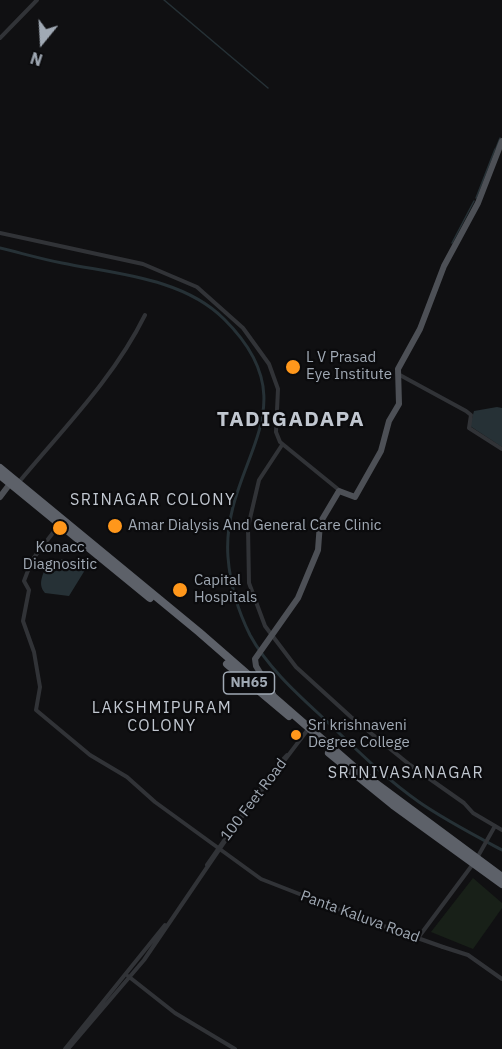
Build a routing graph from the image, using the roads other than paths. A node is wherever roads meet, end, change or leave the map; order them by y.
1 (37, 0) edge
2 (0, 38) edge
3 (502, 141) edge
4 (0, 233) edge
5 (145, 315) dead end
6 (397, 374) junction
7 (282, 445) junction
8 (502, 449) edge
9 (0, 468) edge
10 (0, 475) edge
11 (14, 482) junction
12 (339, 490) junction
13 (0, 497) edge
14 (59, 525) junction
15 (271, 636) junction
16 (258, 683) junction
17 (269, 688) junction
18 (308, 730) junction
19 (495, 826) junction
20 (502, 830) edge
21 (219, 848) junction
22 (475, 861) junction
23 (502, 878) edge
24 (502, 884) edge
25 (416, 942) dead end
26 (128, 976) junction
27 (502, 980) edge
28 (67, 1049) edge
29 (235, 1049) edge

1 - 2 street
3 - 6 main road
4 - 7 street
5 - 11 street
6 - 8 street
6 - 12 main road
7 - 12 street
7 - 15 street
9 - 11 highway, NH65
10 - 11 highway, NH65
11 - 13 main road
11 - 14 highway, NH65
11 - 16 highway, NH65
12 - 15 main road
14 - 18 highway, NH65
14 - 21 street, Panta Kaluva Road
15 - 17 main road
15 - 19 street
16 - 17 highway
16 - 18 highway, NH65
17 - 18 main road
18 - 21 street, 100 Feet Road
18 - 22 highway, NH65
19 - 20 street
19 - 22 street
21 - 26 street, 100 Feet Road
21 - 27 street, Panta Kaluva Road, bridge
22 - 23 highway, NH65
22 - 24 highway, NH65
22 - 25 street
26 - 28 street, 100 Feet Road
26 - 29 street

